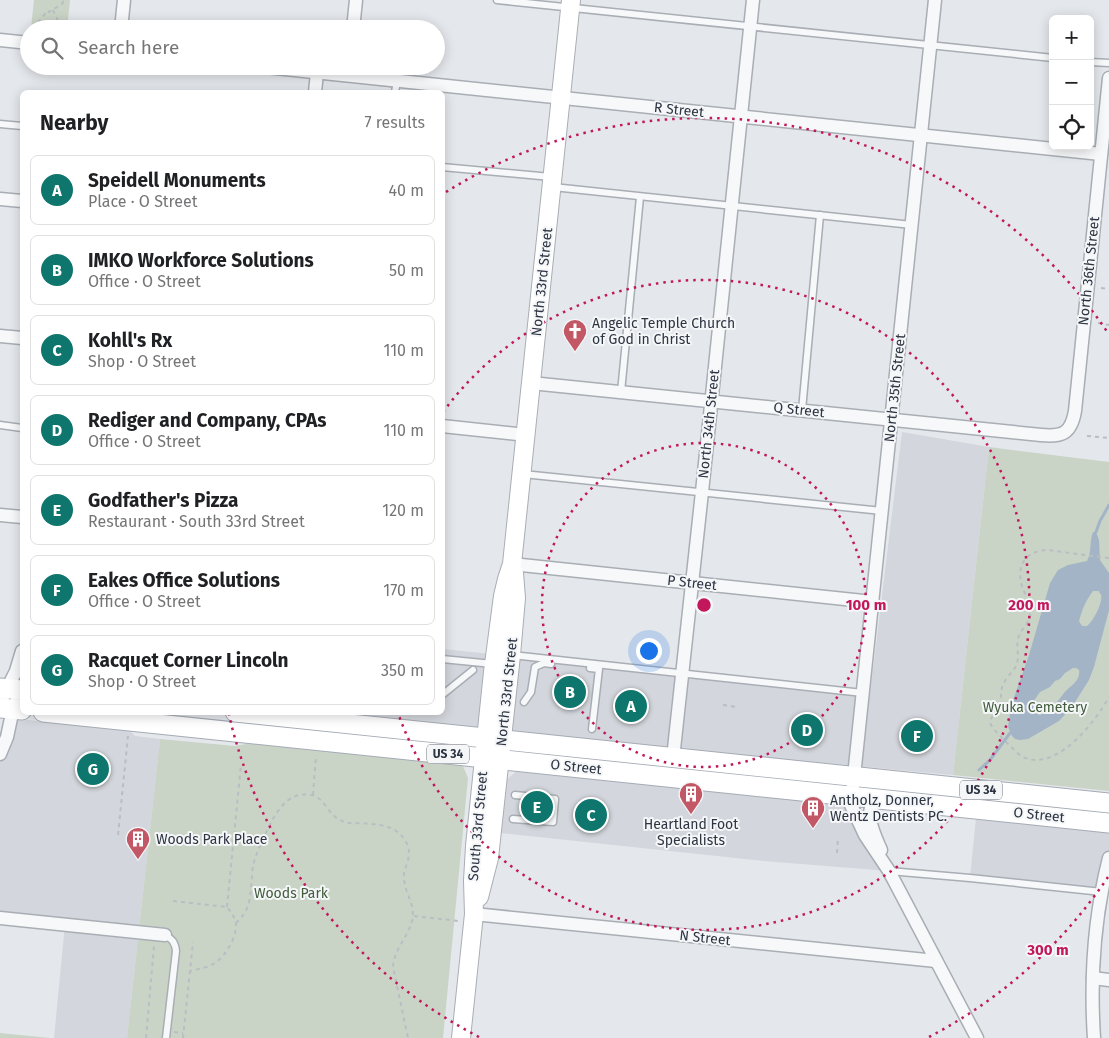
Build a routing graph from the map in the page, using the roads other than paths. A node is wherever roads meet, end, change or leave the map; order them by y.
1 (124, 0) edge
2 (356, 0) edge
3 (497, 0) edge
4 (753, 0) edge
5 (935, 0) edge
6 (570, 4) edge
7 (122, 20) edge
8 (354, 20) edge
9 (750, 26) junction
10 (0, 40) edge
11 (20, 42) edge
12 (930, 46) junction
13 (1049, 58) edge
14 (1094, 62) edge
15 (1109, 64) edge
16 (317, 75) edge
17 (362, 75) edge
18 (1109, 78) edge
19 (396, 86) edge
20 (315, 90) edge
21 (561, 98) junction
22 (741, 116) junction
23 (0, 124) edge
24 (20, 126) edge
25 (921, 135) junction
26 (1101, 154) junction
27 (445, 167) edge
28 (552, 182) junction
29 (640, 197) junction
30 (0, 199) edge
31 (20, 201) edge
32 (732, 207) junction
33 (820, 215) junction
34 (912, 225) junction
35 (0, 336) edge
36 (20, 338) edge
37 (531, 382) junction
38 (621, 392) junction
39 (711, 401) junction
40 (802, 410) junction
41 (892, 420) junction
42 (0, 426) edge
43 (445, 426) edge
44 (20, 428) edge
45 (1066, 432) joint
46 (526, 435) junction
47 (522, 474) junction
48 (702, 492) junction
49 (882, 511) junction
50 (0, 515) edge
51 (20, 517) edge
52 (512, 564) junction
53 (692, 583) junction
54 (873, 602) junction
55 (511, 655) junction
56 (20, 658) edge
57 (445, 659) edge
58 (494, 664) junction
59 (473, 670) dead end
60 (683, 674) junction
61 (445, 693) edge
62 (863, 693) junction
63 (12, 697) edge
64 (524, 702) dead end
65 (72, 715) edge
66 (275, 715) edge
67 (592, 729) dead end
68 (494, 739) junction
69 (0, 754) edge
70 (673, 758) junction
71 (492, 759) junction
72 (854, 777) junction
73 (515, 795) dead end
74 (852, 796) junction
75 (880, 799) junction
76 (1109, 803) edge
77 (513, 819) dead end
78 (1109, 823) edge
79 (1109, 858) edge
80 (888, 871) junction
81 (1102, 892) junction
82 (467, 917) junction
83 (0, 918) edge
84 (160, 934) joint
85 (936, 961) junction
86 (1092, 978) junction
87 (1109, 980) edge
88 (166, 1038) edge
89 (461, 1038) edge
90 (976, 1038) edge
91 (1094, 1038) edge

1 - 7 street
2 - 8 street
3 - 6 lane
4 - 9 street, North 34th Street
5 - 12 street, North 35th Street
6 - 9 lane
6 - 21 main road, North 33rd Street
9 - 12 lane
9 - 22 street, North 34th Street
10 - 11 street
12 - 13 lane
12 - 25 street, North 35th Street
14 - 15 lane
16 - 20 street
17 - 19 street, R Street
18 - 26 street, North 36th Street
19 - 21 street, R Street
21 - 22 street, R Street
21 - 28 main road, North 33rd Street
22 - 25 street, R Street
22 - 32 street, North 34th Street
23 - 24 lane
25 - 26 street, R Street
25 - 34 street, North 35th Street
26 - 45 street, North 36th Street
27 - 28 lane
28 - 29 lane
28 - 37 main road, North 33rd Street
29 - 32 lane
29 - 38 lane
30 - 31 street
32 - 33 lane
32 - 39 street, North 34th Street
33 - 34 lane
33 - 40 lane
34 - 41 street, North 35th Street
35 - 36 street
37 - 38 street, Q Street
37 - 46 main road, North 33rd Street
38 - 39 street, Q Street
39 - 40 street, Q Street
39 - 48 street, North 34th Street
40 - 41 street, Q Street
41 - 45 street, Q Street
41 - 49 street, North 35th Street
42 - 44 lane
43 - 46 street
46 - 47 main road, North 33rd Street
47 - 48 lane
47 - 52 main road, North 33rd Street
48 - 49 lane
48 - 53 street, North 34th Street
49 - 54 street, North 35th Street
50 - 51 street
52 - 53 street, P Street
52 - 55 main road, North 33rd Street
52 - 58 main road, North 33rd Street
53 - 54 street, P Street
53 - 60 street, North 34th Street
54 - 62 street, North 35th Street
55 - 60 lane
55 - 68 main road, North 33rd Street
56 - 63 street
57 - 58 lane
58 - 68 main road, North 33rd Street
59 - 61 lane
60 - 62 lane
60 - 70 street, North 34th Street
62 - 72 street, North 35th Street
63 - 69 street
64 - 67 lane
65 - 71 main road, O Street / US 34
66 - 68 main road, O Street / US 34
68 - 70 main road, O Street / US 34
68 - 71 main road, North 33rd Street
70 - 72 main road, O Street / US 34
71 - 74 main road, O Street / US 34
71 - 82 main road, South 33rd Street
72 - 74 street, North 35th Street
72 - 76 main road, O Street / US 34
73 - 77 lane
74 - 75 main road, O Street / US 34
74 - 80 street, North 35th Street
75 - 78 main road, O Street / US 34
75 - 80 street
79 - 81 street
80 - 81 lane
80 - 85 street
81 - 86 street
82 - 85 street, N Street
82 - 89 main road, South 33rd Street
83 - 84 street
84 - 88 lane
85 - 90 street
86 - 87 street
86 - 91 street

